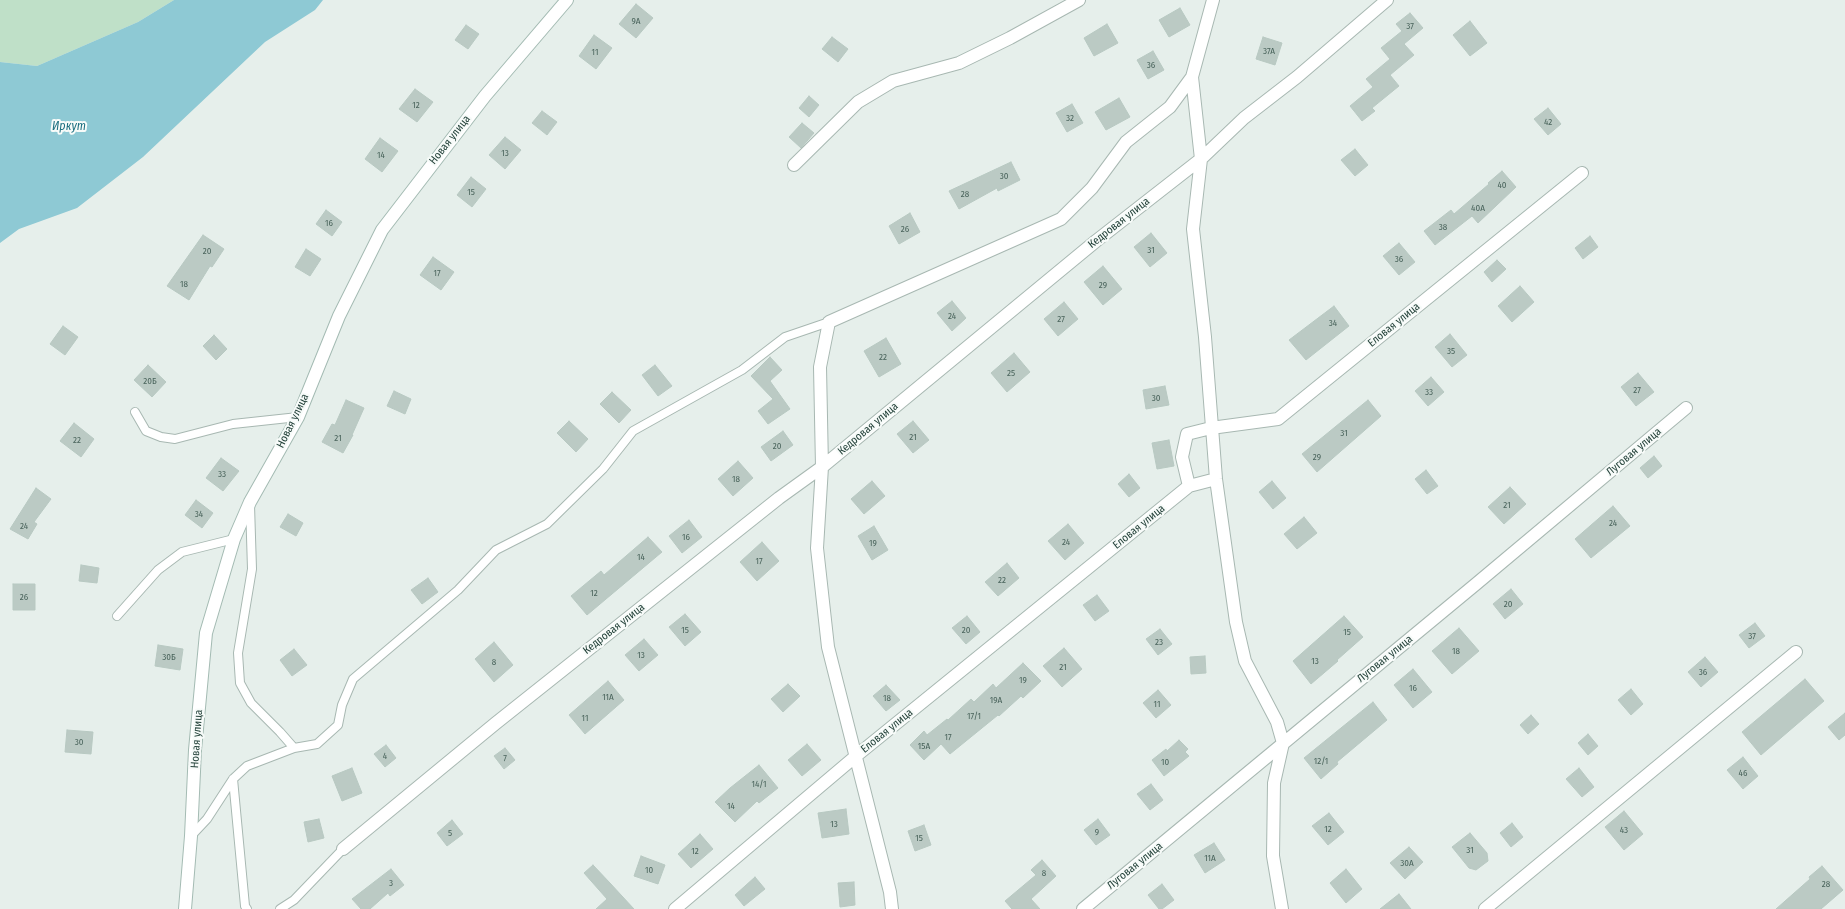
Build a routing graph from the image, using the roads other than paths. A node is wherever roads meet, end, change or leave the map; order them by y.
1 (567, 0) edge
2 (1079, 0) edge
3 (1213, 0) edge
4 (1387, 0) edge
5 (1192, 77) junction
6 (1201, 159) junction
7 (794, 165) dead end
8 (1582, 173) dead end
9 (829, 322) junction
10 (1686, 408) dead end
11 (135, 412) dead end
12 (298, 417) junction
13 (1211, 428) junction
14 (822, 467) junction
15 (1216, 479) junction
16 (1189, 486) junction
17 (250, 502) junction
18 (234, 539) junction
19 (117, 616) dead end
20 (1796, 652) dead end
21 (1283, 743) junction
22 (294, 748) junction
23 (856, 756) junction
24 (233, 779) junction
25 (192, 836) junction
26 (343, 849) joint
27 (185, 909) edge
28 (247, 909) edge
29 (280, 909) edge
30 (674, 909) edge
31 (892, 909) edge
32 (1083, 909) edge
33 (1282, 909) edge
34 (1485, 909) edge

1 - 12 street, Новая улица
2 - 7 street
3 - 5 street
4 - 6 street, Кедровая улица
5 - 6 street
5 - 9 street
6 - 13 street
6 - 14 street, Кедровая улица
8 - 13 street, Еловая улица
9 - 14 street
9 - 22 lane
10 - 21 street, Луговая улица
11 - 12 lane
12 - 17 street, Новая улица
13 - 15 street
13 - 16 street, Еловая улица
14 - 23 street
14 - 26 street, Кедровая улица
15 - 16 street
15 - 21 street
16 - 23 street, Еловая улица
17 - 18 street, Новая улица
17 - 22 lane
18 - 19 lane
18 - 25 street, Новая улица
20 - 34 street
21 - 32 street, Луговая улица
21 - 33 street
22 - 24 lane
23 - 30 street, Еловая улица
23 - 31 street
24 - 25 lane
24 - 28 lane
25 - 27 street, Новая улица
26 - 29 lane

